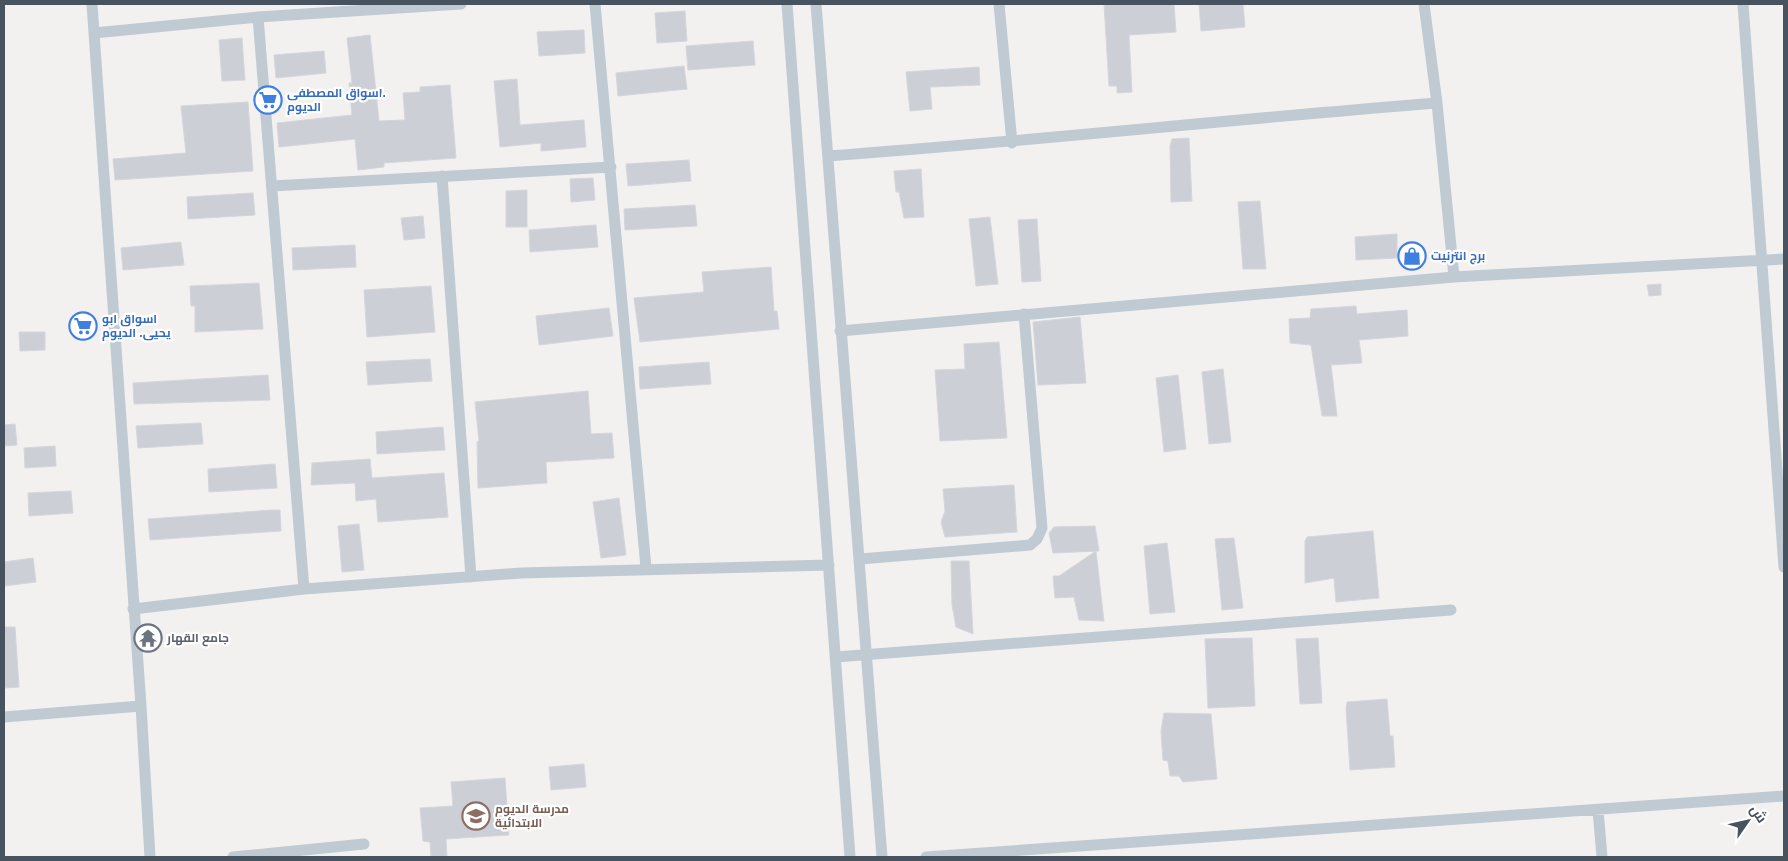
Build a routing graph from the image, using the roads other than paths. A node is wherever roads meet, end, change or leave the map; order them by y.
1 (92, 4) edge
2 (460, 4) edge
3 (595, 4) edge
4 (787, 4) edge
5 (816, 4) edge
6 (998, 4) edge
7 (1424, 4) edge
8 (1743, 4) edge
9 (258, 17) junction
10 (94, 33) junction
11 (1437, 103) junction
12 (1012, 143) junction
13 (828, 156) junction
14 (611, 167) junction
15 (442, 176) junction
16 (272, 186) junction
17 (1784, 259) edge
18 (1760, 260) junction
19 (1454, 276) junction
20 (1024, 314) junction
21 (840, 331) junction
22 (860, 559) junction
23 (828, 565) junction
24 (1784, 567) edge
25 (646, 568) junction
26 (471, 577) junction
27 (304, 589) junction
28 (133, 609) junction
29 (1451, 610) dead end
30 (867, 655) junction
31 (836, 657) junction
32 (141, 706) junction
33 (4, 717) edge
34 (1784, 796) edge
35 (1598, 810) junction
36 (364, 844) dead end
37 (150, 857) edge
38 (233, 857) edge
39 (850, 857) edge
40 (882, 857) edge
41 (926, 857) edge
42 (1602, 857) edge

1 - 10 street
2 - 9 street
3 - 14 street
4 - 23 street
5 - 13 street
6 - 12 street
7 - 11 street
8 - 18 street
9 - 10 street
9 - 16 street
10 - 28 street
11 - 12 street
11 - 19 street
12 - 13 street
13 - 21 street
14 - 15 street
14 - 25 street
15 - 16 street
15 - 26 street
16 - 27 street
17 - 18 street
18 - 19 street
18 - 24 street
19 - 20 street
20 - 21 street
20 - 22 street
21 - 22 street
22 - 30 street
23 - 25 street
23 - 31 street
25 - 26 street
26 - 27 street
27 - 28 street
28 - 32 street
29 - 30 street
30 - 31 street
30 - 40 street
31 - 39 street
32 - 33 street
32 - 37 street
34 - 35 street
35 - 41 street
35 - 42 street
36 - 38 street

